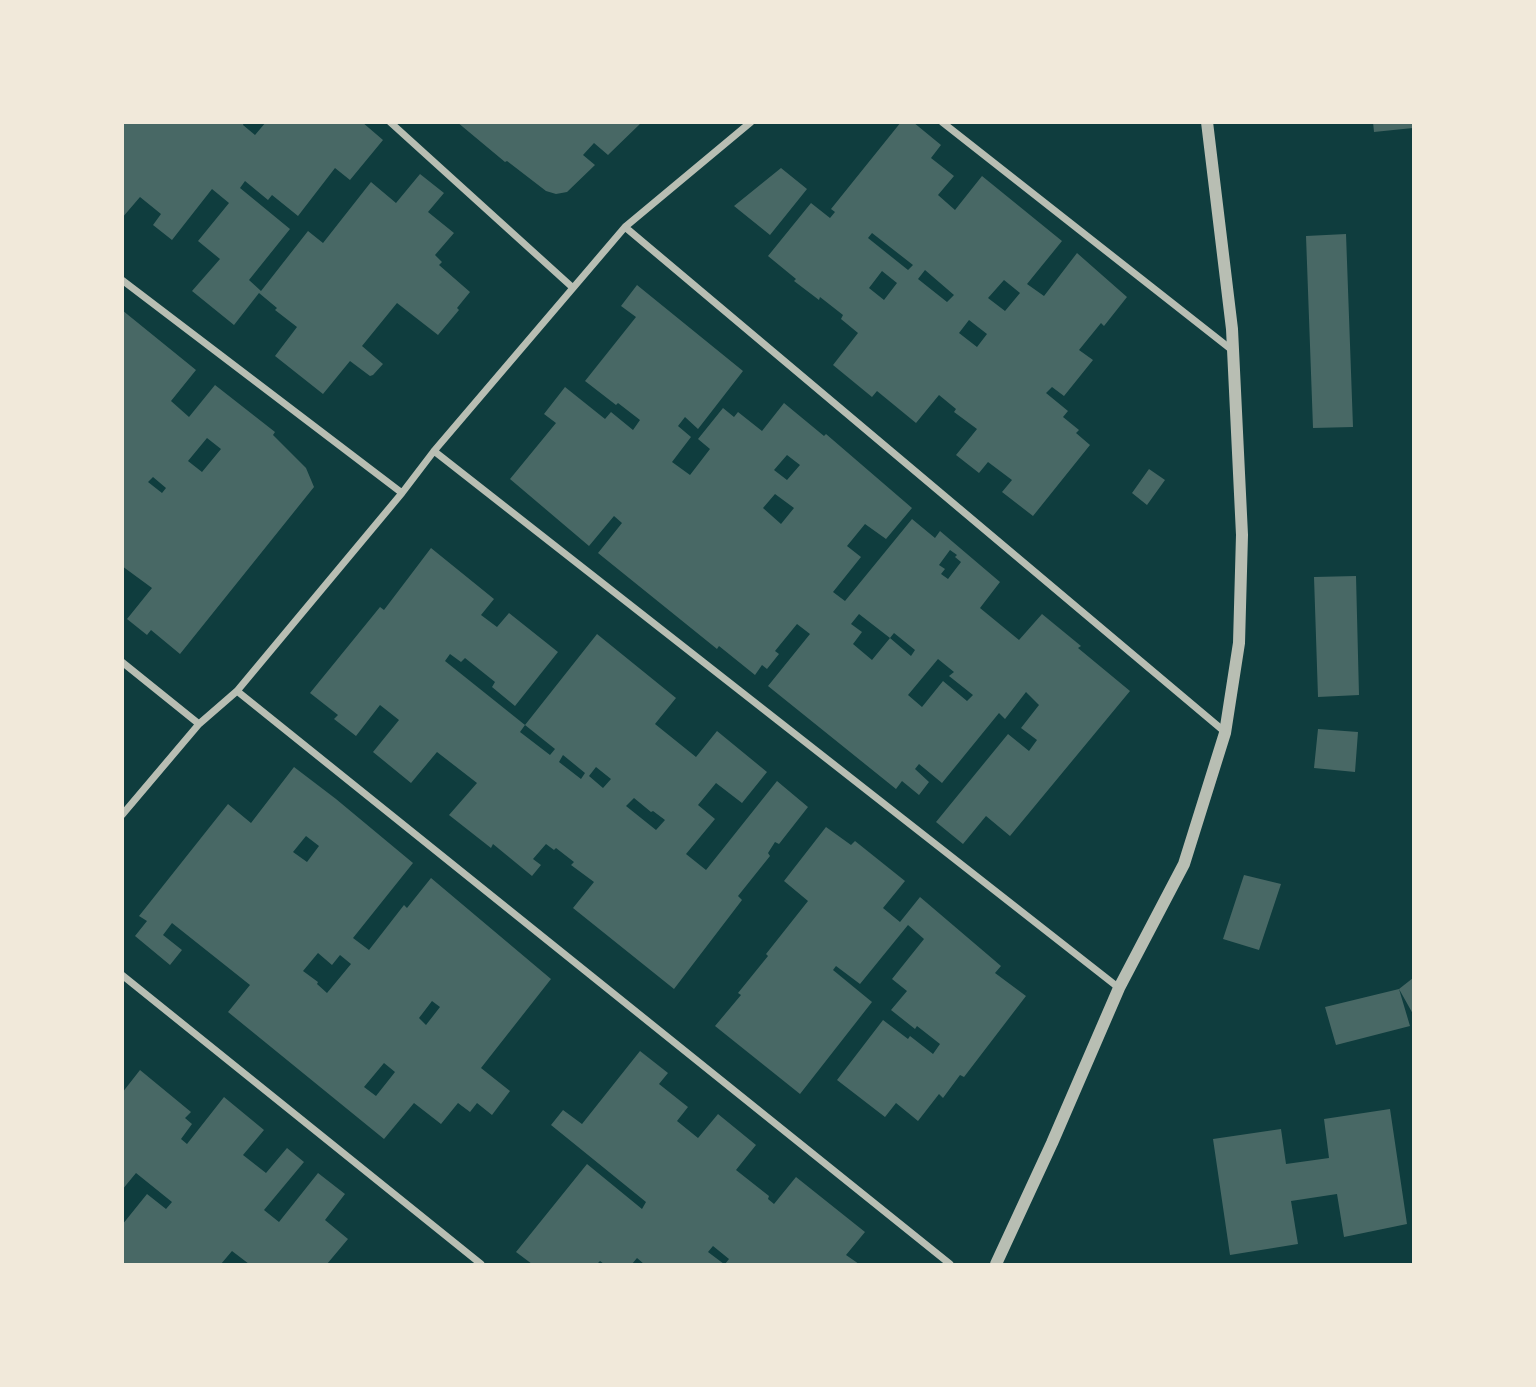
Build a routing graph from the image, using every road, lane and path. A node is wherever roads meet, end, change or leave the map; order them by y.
1 (390, 122) edge
2 (751, 122) edge
3 (942, 122) edge
4 (1207, 122) edge
5 (625, 227) junction
6 (122, 280) edge
7 (572, 287) junction
8 (1232, 350) junction
9 (434, 451) junction
10 (402, 493) junction
11 (122, 662) edge
12 (237, 691) junction
13 (199, 724) junction
14 (1225, 733) junction
15 (122, 816) edge
16 (122, 975) edge
17 (1119, 988) junction
18 (481, 1265) edge
19 (950, 1265) edge
20 (996, 1265) edge

1 - 7 street
2 - 5 street
3 - 8 street
4 - 8 street
5 - 7 street
5 - 14 street
6 - 10 street
7 - 9 street
8 - 14 street
9 - 10 street
9 - 17 street
10 - 12 street
11 - 13 street
12 - 13 street
12 - 19 street
13 - 15 street
14 - 17 street
16 - 18 street
17 - 20 street

